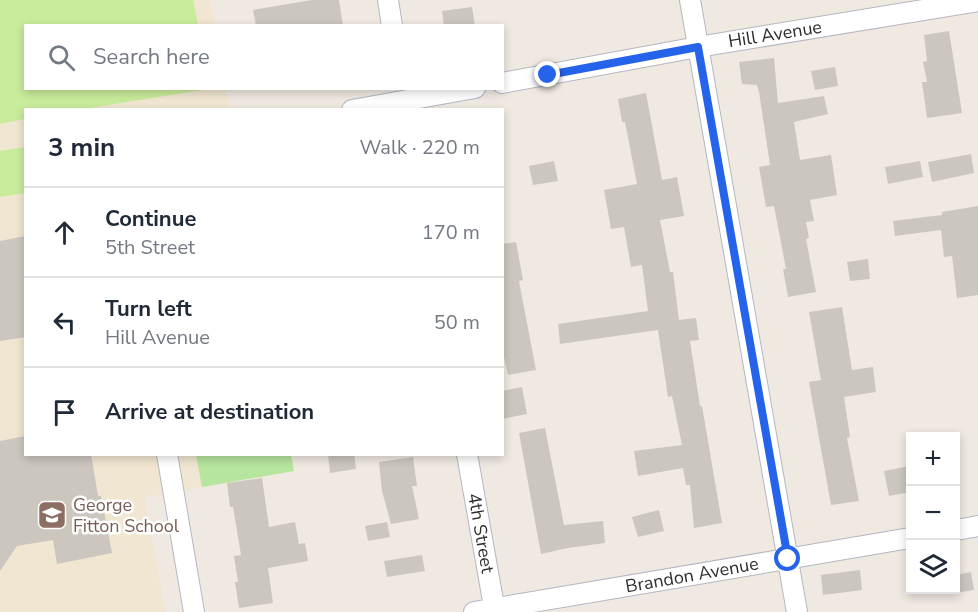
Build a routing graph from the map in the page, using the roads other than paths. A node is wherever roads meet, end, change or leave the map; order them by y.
1 (388, 0) edge
2 (690, 0) edge
3 (978, 1) edge
4 (392, 24) edge
5 (698, 47) junction
6 (504, 83) edge
7 (464, 90) edge
8 (406, 100) edge
9 (363, 108) edge
10 (167, 456) edge
11 (467, 456) edge
12 (978, 526) edge
13 (960, 529) edge
14 (906, 539) edge
15 (788, 559) junction
16 (495, 610) edge
17 (194, 612) edge
18 (474, 612) edge
19 (797, 612) edge

1 - 4 street
2 - 5 street
3 - 5 street, Hill Avenue
5 - 6 street, Hill Avenue
5 - 15 street
7 - 8 street
8 - 9 street
10 - 17 street
11 - 16 street, 4th Street
12 - 13 street
14 - 15 street, Brandon Avenue
15 - 16 street, Brandon Avenue
15 - 19 street
16 - 18 street, Brandon Avenue

